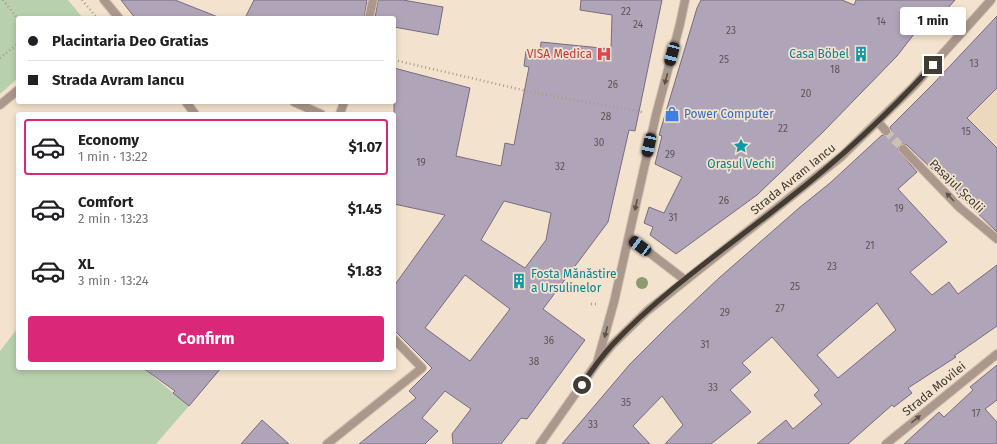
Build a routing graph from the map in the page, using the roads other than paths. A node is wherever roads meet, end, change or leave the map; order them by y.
1 (104, 0) edge
2 (373, 0) edge
3 (685, 0) edge
4 (991, 0) edge
5 (117, 16) edge
6 (369, 16) edge
7 (16, 92) edge
8 (0, 104) edge
9 (298, 104) edge
10 (316, 112) edge
11 (878, 122) junction
12 (886, 131) tunnel mouth
13 (903, 149) tunnel mouth
14 (629, 237) junction
15 (997, 239) edge
16 (685, 280) junction
17 (396, 341) edge
18 (997, 354) edge
19 (597, 363) junction
20 (327, 444) edge
21 (540, 444) edge
22 (886, 444) edge

1 - 5 street
2 - 6 street
3 -> 14 street
4 - 11 street, Strada Avram Iancu
7 - 8 street
9 - 10 street
11 - 12 street
11 - 16 street, Strada Avram Iancu
15 -> 13 street, Pasajul Școlii
14 - 16 street
14 -> 19 street
16 - 19 street, Strada Avram Iancu
17 - 20 street
22 -> 18 street, Strada Movilei
19 - 21 street

